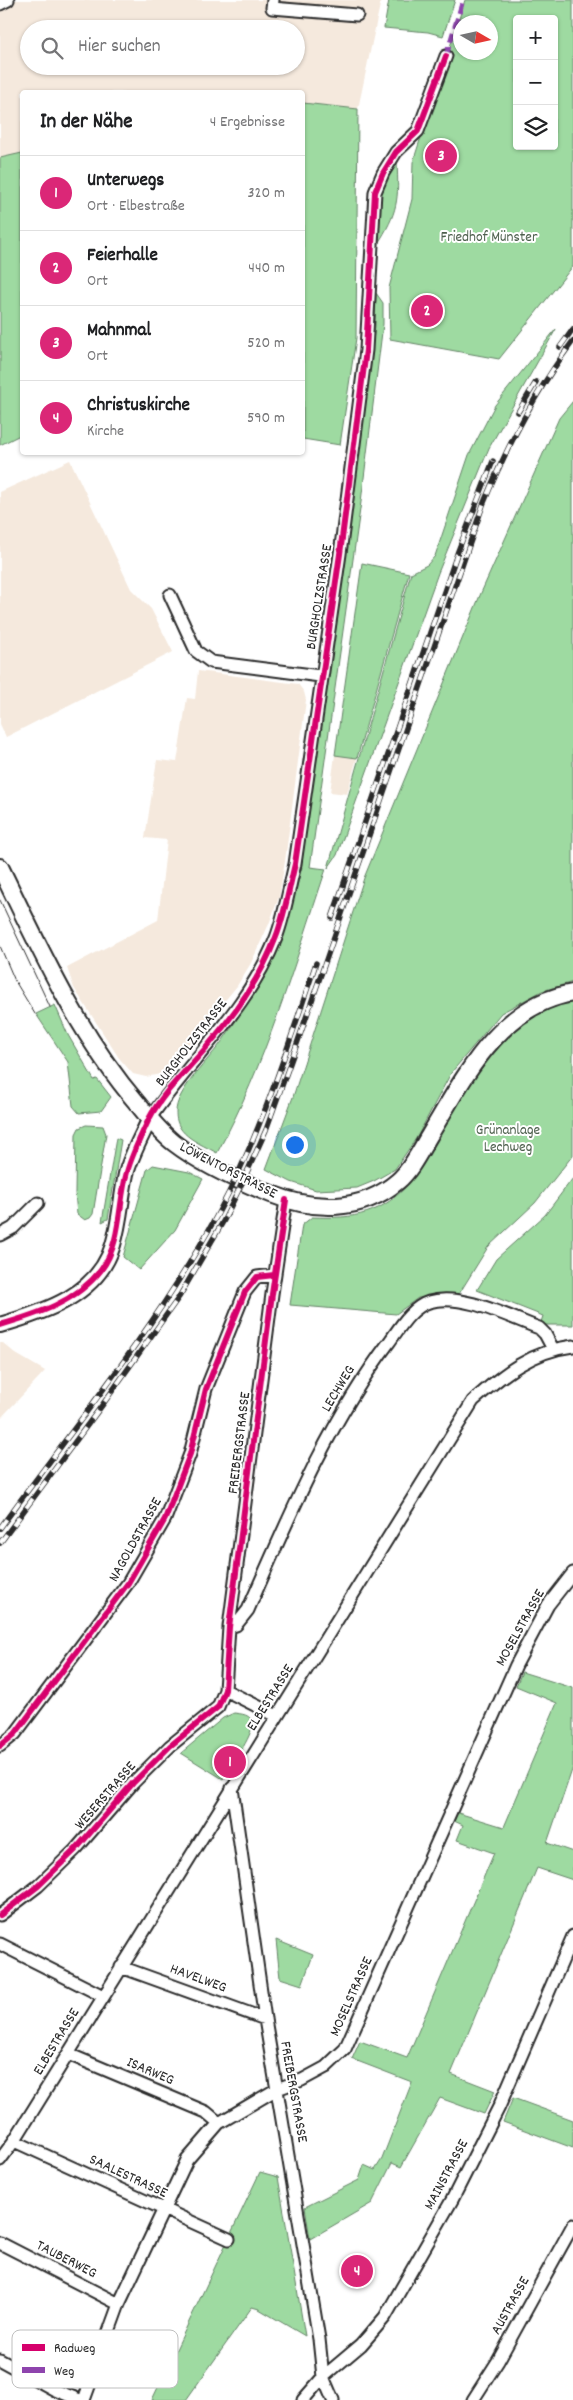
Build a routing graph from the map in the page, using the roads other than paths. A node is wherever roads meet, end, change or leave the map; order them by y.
1 (8, 0) edge
2 (273, 0) edge
3 (0, 4) edge
4 (357, 15) dead end
5 (446, 56) dead end
6 (170, 595) dead end
7 (320, 676) junction
8 (0, 867) edge
9 (573, 993) edge
10 (150, 1118) junction
11 (286, 1200) junction
12 (38, 1203) dead end
13 (0, 1235) edge
14 (274, 1275) junction
15 (0, 1325) edge
16 (573, 1346) edge
17 (553, 1349) junction
18 (573, 1573) edge
19 (229, 1627) junction
20 (225, 1690) junction
21 (277, 1716) junction
22 (0, 1746) edge
23 (232, 1788) junction
24 (0, 1915) edge
25 (573, 1936) edge
26 (0, 1944) edge
27 (121, 1967) junction
28 (103, 1996) junction
29 (265, 2019) junction
30 (68, 2054) junction
31 (277, 2089) junction
32 (219, 2123) junction
33 (14, 2141) junction
34 (0, 2160) edge
35 (162, 2210) junction
36 (573, 2226) edge
37 (229, 2239) dead end
38 (0, 2243) edge
39 (119, 2304) junction
40 (110, 2330) edge
41 (0, 2360) edge
42 (12, 2367) edge
43 (323, 2377) junction
44 (51, 2388) edge
45 (88, 2388) edge
46 (80, 2400) edge
47 (84, 2400) edge
48 (303, 2400) edge
49 (333, 2400) edge
50 (473, 2400) edge

1 - 3 street
2 - 4 street
5 - 7 street, BURGHOLZSTRASSE
6 - 7 street
7 - 10 street, BURGHOLZSTRASSE
8 - 10 main road, LÖWENTORSTRASSE
9 - 11 main road, LÖWENTORSTRASSE
10 - 11 main road, LÖWENTORSTRASSE
10 - 15 street
11 - 14 street, FREIBERGSTRASSE
12 - 13 street
14 - 19 street, FREIBERGSTRASSE
14 - 22 street, NAGOLDSTRASSE
16 - 17 street, ELBESTRASSE
17 - 19 street, LECHWEG
17 - 21 street, ELBESTRASSE
18 - 31 street, MOSELSTRASSE
19 - 20 street, FREIBERGSTRASSE
20 - 21 street
20 - 24 street, WESERSTRASSE
21 - 23 street, ELBESTRASSE
23 - 27 street, ELBESTRASSE
23 - 29 street, FREIBERGSTRASSE
25 - 43 street, MAINSTRASSE
26 - 28 street
27 - 28 street, ELBESTRASSE
27 - 29 street, HAVELWEG
28 - 30 street, ELBESTRASSE
29 - 31 street, FREIBERGSTRASSE
30 - 32 street, ISARWEG
30 - 33 street, ELBESTRASSE
31 - 32 street, MOSELSTRASSE
31 - 43 street, FREIBERGSTRASSE
32 - 35 street, MOSELSTRASSE
33 - 34 street, ELBESTRASSE
33 - 35 street, SAALESTRASSE
35 - 37 street, SAALESTRASSE
35 - 39 street, MOSELSTRASSE
36 - 50 street, AUSTRASSE
38 - 39 street, TAUBERWEG
39 - 40 street, MOSELSTRASSE
41 - 42 street
43 - 48 street, MAINSTRASSE
43 - 49 street, FREIBERGSTRASSE
44 - 46 street
45 - 47 street, MOSELSTRASSE

